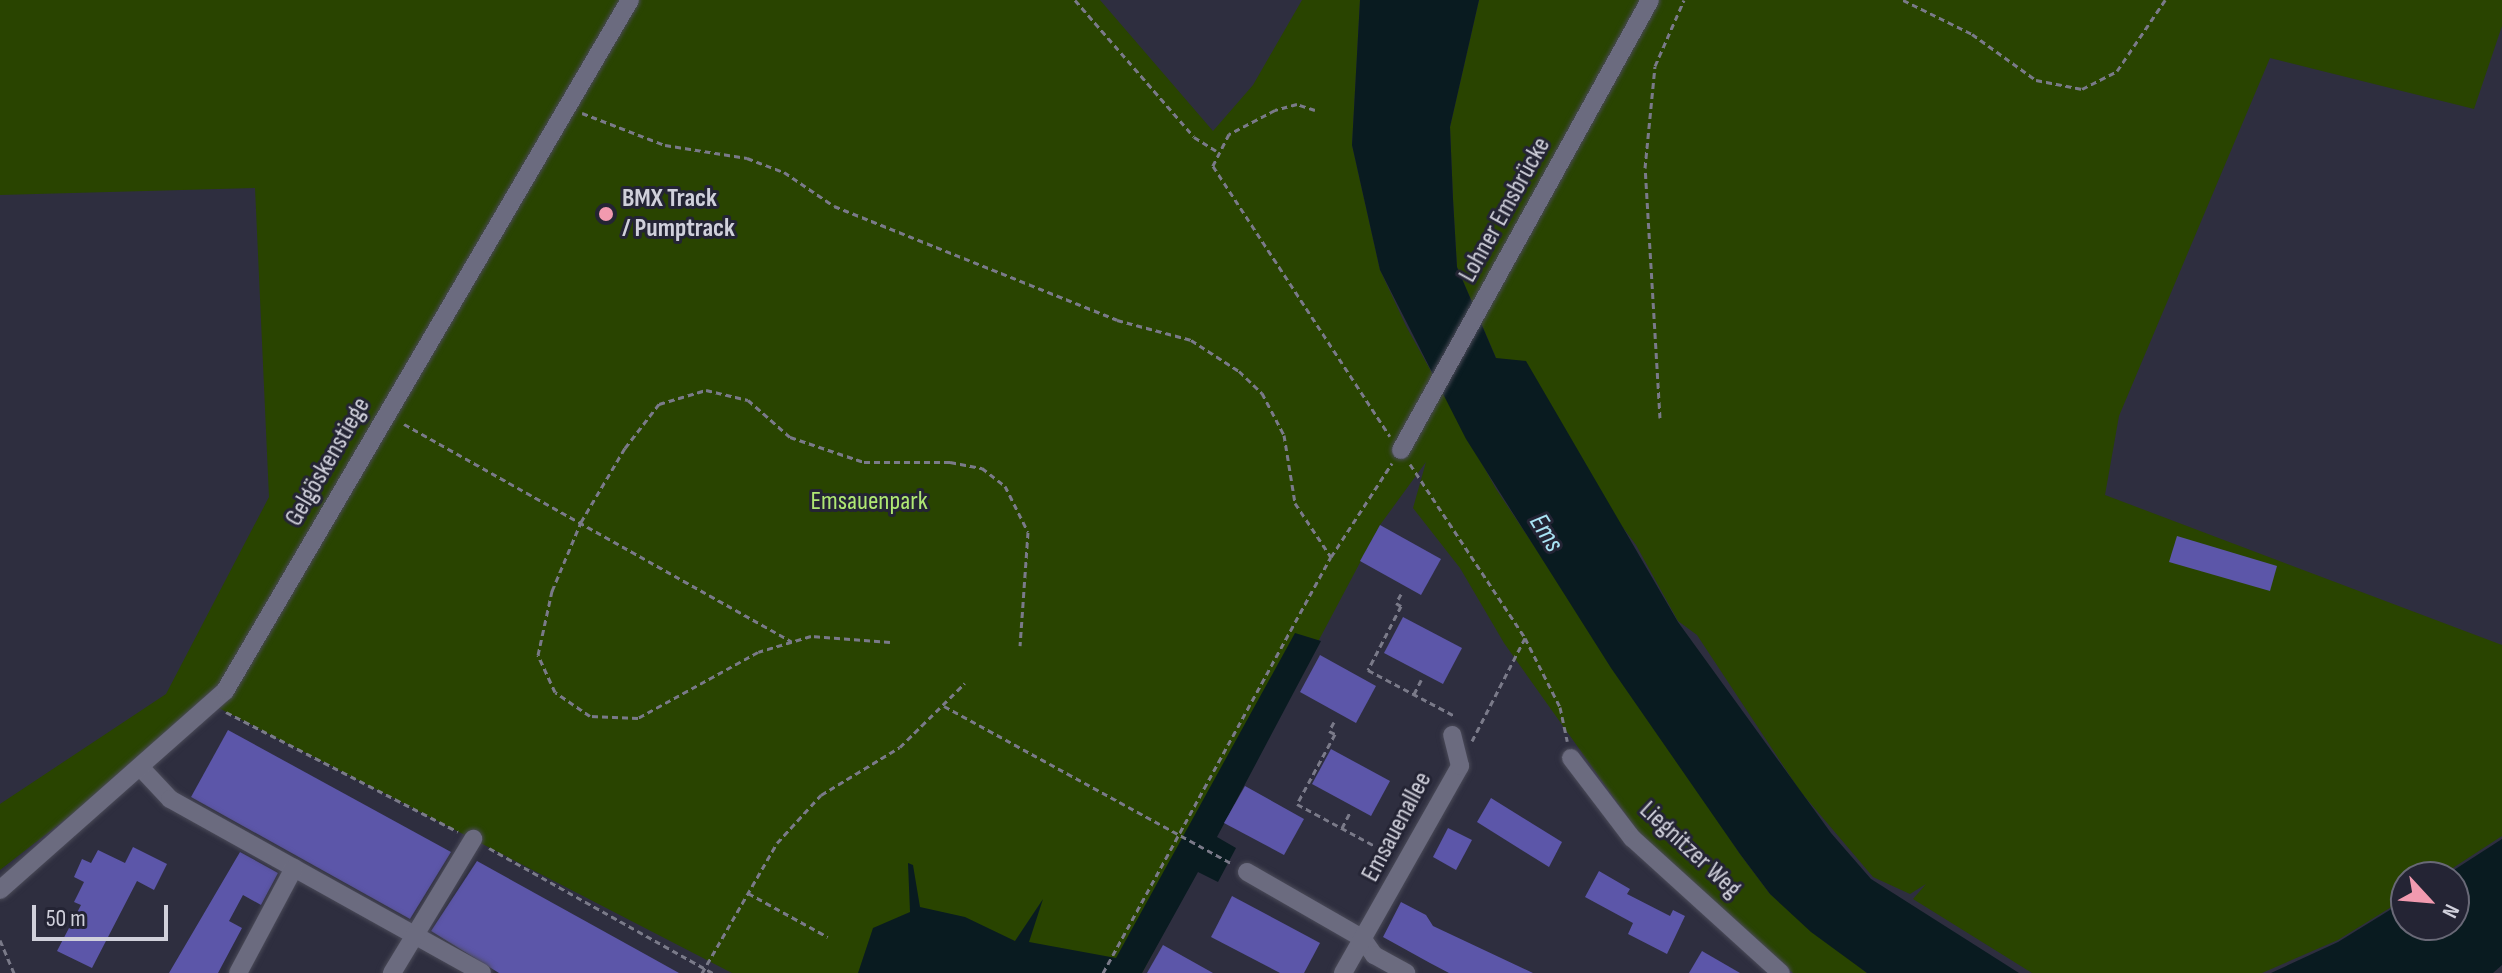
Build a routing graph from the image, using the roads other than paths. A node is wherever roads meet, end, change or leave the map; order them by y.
1 (630, 0) edge
2 (1650, 0) edge
3 (1398, 446) road end
4 (1452, 735) road end
5 (1571, 758) road end
6 (140, 767) junction
7 (473, 839) dead end
8 (294, 868) junction
9 (1247, 872) dead end
10 (0, 890) edge
11 (414, 935) junction
12 (1362, 938) junction
13 (238, 973) edge
14 (392, 973) edge
15 (482, 973) edge
16 (1343, 973) edge
17 (1406, 973) edge
18 (1781, 973) edge

1 - 6 street, Gelgöskenstiege
2 - 3 street, Lohner Emsbrücke
4 - 12 street, Emsauenallee
5 - 18 street, Liegnitzer Weg
6 - 8 street
6 - 10 street, Gelgöskenstiege
7 - 11 street
8 - 11 street
8 - 13 street
9 - 12 street
11 - 14 street
11 - 15 street
12 - 16 street, Emsauenallee
12 - 17 street

